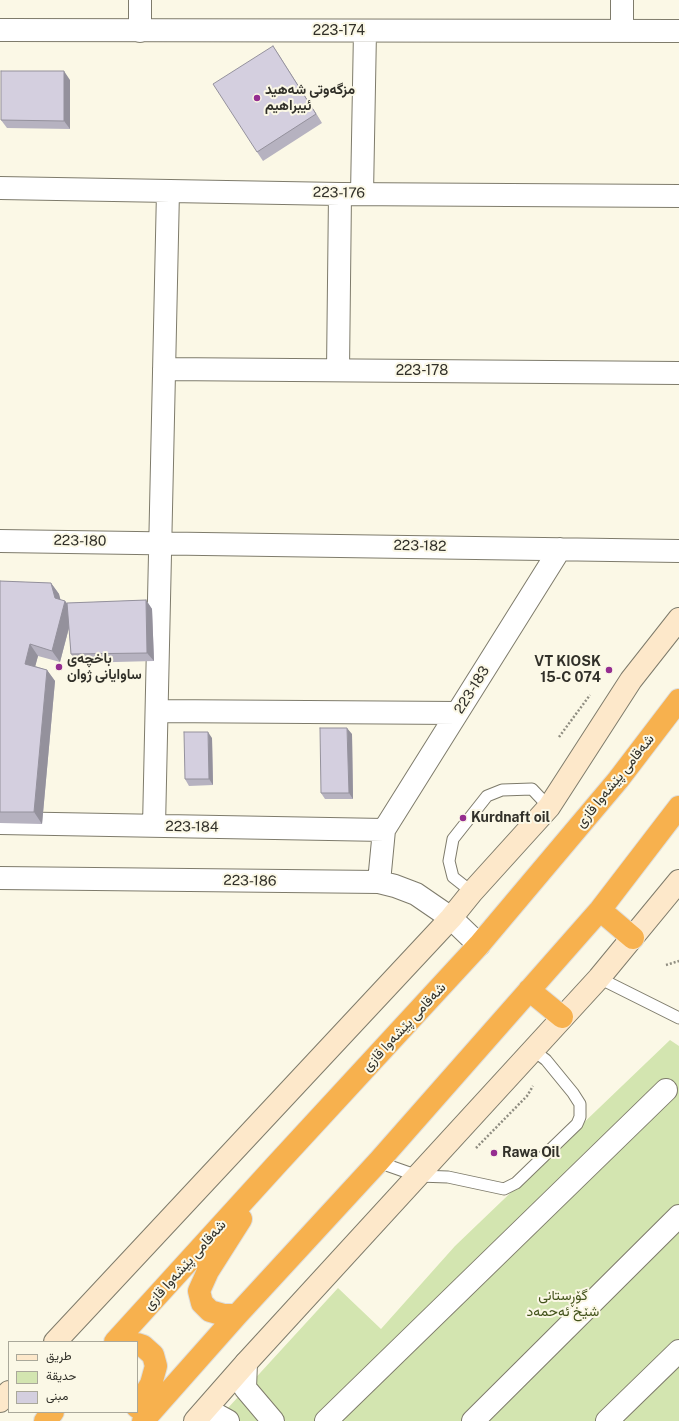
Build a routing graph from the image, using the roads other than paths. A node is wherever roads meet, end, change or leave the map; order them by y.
1 (140, 0) edge
2 (622, 0) edge
3 (0, 30) edge
4 (140, 31) junction
5 (364, 31) junction
6 (622, 31) junction
7 (679, 31) edge
8 (0, 188) edge
9 (168, 191) junction
10 (340, 194) junction
11 (362, 194) junction
12 (679, 196) edge
13 (164, 369) junction
14 (338, 370) junction
15 (679, 373) edge
16 (0, 541) edge
17 (161, 542) junction
18 (560, 549) junction
19 (679, 551) edge
20 (679, 619) edge
21 (679, 700) edge
22 (157, 712) junction
23 (457, 713) junction
24 (549, 807) junction
25 (679, 807) edge
26 (0, 823) edge
27 (154, 826) junction
28 (384, 830) junction
29 (0, 878) edge
30 (679, 881) edge
31 (379, 882) junction
32 (472, 892) junction
33 (600, 910) junction
34 (451, 918) junction
35 (633, 938) junction
36 (479, 945) junction
37 (599, 978) junction
38 (529, 990) junction
39 (562, 1018) junction
40 (679, 1018) edge
41 (533, 1050) junction
42 (666, 1090) dead end
43 (378, 1162) junction
44 (277, 1164) junction
45 (418, 1176) junction
46 (679, 1216) edge
47 (237, 1315) junction
48 (57, 1341) edge
49 (126, 1341) edge
50 (138, 1345) edge
51 (679, 1351) edge
52 (246, 1363) junction
53 (8, 1393) edge
54 (0, 1402) edge
55 (138, 1405) edge
56 (52, 1413) edge
57 (198, 1418) edge
58 (45, 1421) edge
59 (143, 1421) edge
60 (228, 1421) edge
61 (273, 1421) edge
62 (326, 1421) edge
63 (473, 1421) edge
64 (607, 1421) edge

1 - 4 street
2 - 6 street
3 - 4 street, 223-174
4 - 5 street, 223-174
5 - 6 street, 223-174
5 - 11 street
6 - 7 street, 223-174
8 - 9 street, 223-176
9 - 10 street, 223-176
9 - 13 street
10 - 11 street, 223-176
10 - 14 street
11 - 12 street, 223-176
13 - 14 street, 223-178
13 - 17 street
14 - 15 street, 223-178
16 - 17 street, 223-180
17 - 18 street, 223-182
17 - 22 street
18 - 19 street, 223-182
18 - 23 street, 223-183
20 - 24 street
21 - 36 highway, شەقامی پێشەوا قازی
22 - 23 street
22 - 27 street
23 - 28 street, 223-183
24 - 32 street
24 - 32 lane
25 - 33 highway
26 - 27 street, 223-184
27 - 28 street, 223-184
28 - 31 street
29 - 31 street, 223-186
30 - 35 street
31 - 34 street, 223-186
32 - 34 street
33 - 35 highway
33 - 38 highway
34 - 36 street, 223-186
34 - 48 street
35 - 37 street
36 - 44 highway, شەقامی پێشەوا قازی
37 - 39 street
37 - 40 lane
38 - 39 highway
38 - 43 highway
39 - 41 street
41 - 45 street
41 - 45 lane
42 - 62 street
43 - 45 lane
43 - 47 highway
44 - 47 highway
44 - 49 highway, شەقامی پێشەوا قازی
45 - 52 street
46 - 63 street
47 - 59 highway
50 - 55 highway
51 - 64 street
52 - 57 street
52 - 61 street
53 - 54 street
56 - 58 highway
57 - 60 street

